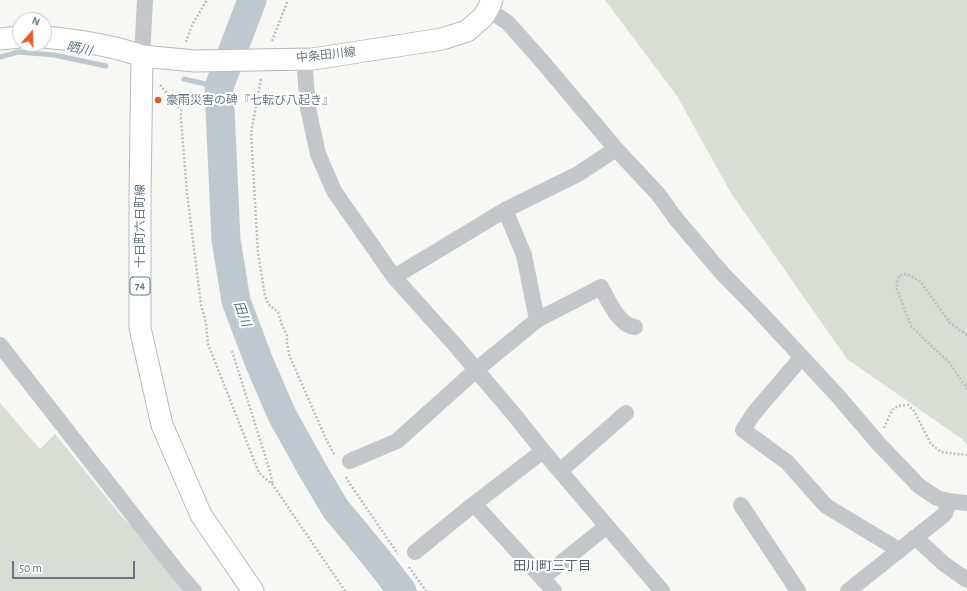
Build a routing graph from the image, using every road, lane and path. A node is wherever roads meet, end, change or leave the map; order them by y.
1 (145, 0) edge
2 (207, 0) edge
3 (288, 0) edge
4 (490, 4) edge
5 (12, 38) edge
6 (52, 38) edge
7 (0, 39) edge
8 (142, 56) junction
9 (304, 59) junction
10 (188, 60) junction
11 (261, 60) junction
12 (159, 84) dead end
13 (616, 149) junction
14 (505, 210) junction
15 (394, 276) junction
16 (537, 320) junction
17 (635, 327) dead end
18 (967, 335) edge
19 (0, 345) edge
20 (232, 351) dead end
21 (802, 357) junction
22 (476, 370) junction
23 (967, 389) edge
24 (626, 412) dead end
25 (878, 443) junction
26 (543, 451) junction
27 (967, 455) edge
28 (343, 463) junction
29 (560, 471) junction
30 (273, 485) junction
31 (949, 501) junction
32 (474, 504) junction
33 (967, 504) edge
34 (741, 505) dead end
35 (607, 526) junction
36 (915, 537) junction
37 (899, 550) junction
38 (408, 559) junction
39 (179, 574) junction
40 (542, 578) junction
41 (967, 580) edge
42 (851, 590) edge
43 (182, 591) edge
44 (194, 591) edge
45 (252, 591) edge
46 (345, 591) edge
47 (426, 591) edge
48 (554, 591) edge
49 (662, 591) edge
50 (798, 591) edge

1 - 8 street
2 - 10 path
3 - 11 path
4 - 9 main road, 中条田川線
4 - 13 street
5 - 7 main road
6 - 8 main road
8 - 10 main road, 中条田川線
8 - 45 main road, 十日町六日町線 / 74
9 - 11 main road, 中条田川線
9 - 15 street
10 - 11 main road, 中条田川線
11 - 28 path
12 - 30 path
13 - 14 street
13 - 21 street
14 - 15 street
14 - 16 street
15 - 22 street
16 - 17 street
16 - 22 street
18 - 23 path
19 - 39 street
20 - 30 path
21 - 25 street
21 - 37 street
22 - 26 street
22 - 28 street
24 - 29 street
25 - 27 path
25 - 31 street
26 - 29 street
26 - 32 street
28 - 38 path
29 - 35 street
30 - 46 path
31 - 33 street
31 - 36 street
32 - 38 street
32 - 40 street
34 - 50 street
35 - 40 street
35 - 49 street
36 - 37 street
36 - 41 street
37 - 42 street
38 - 47 path
39 - 43 street
39 - 44 street
40 - 48 street

